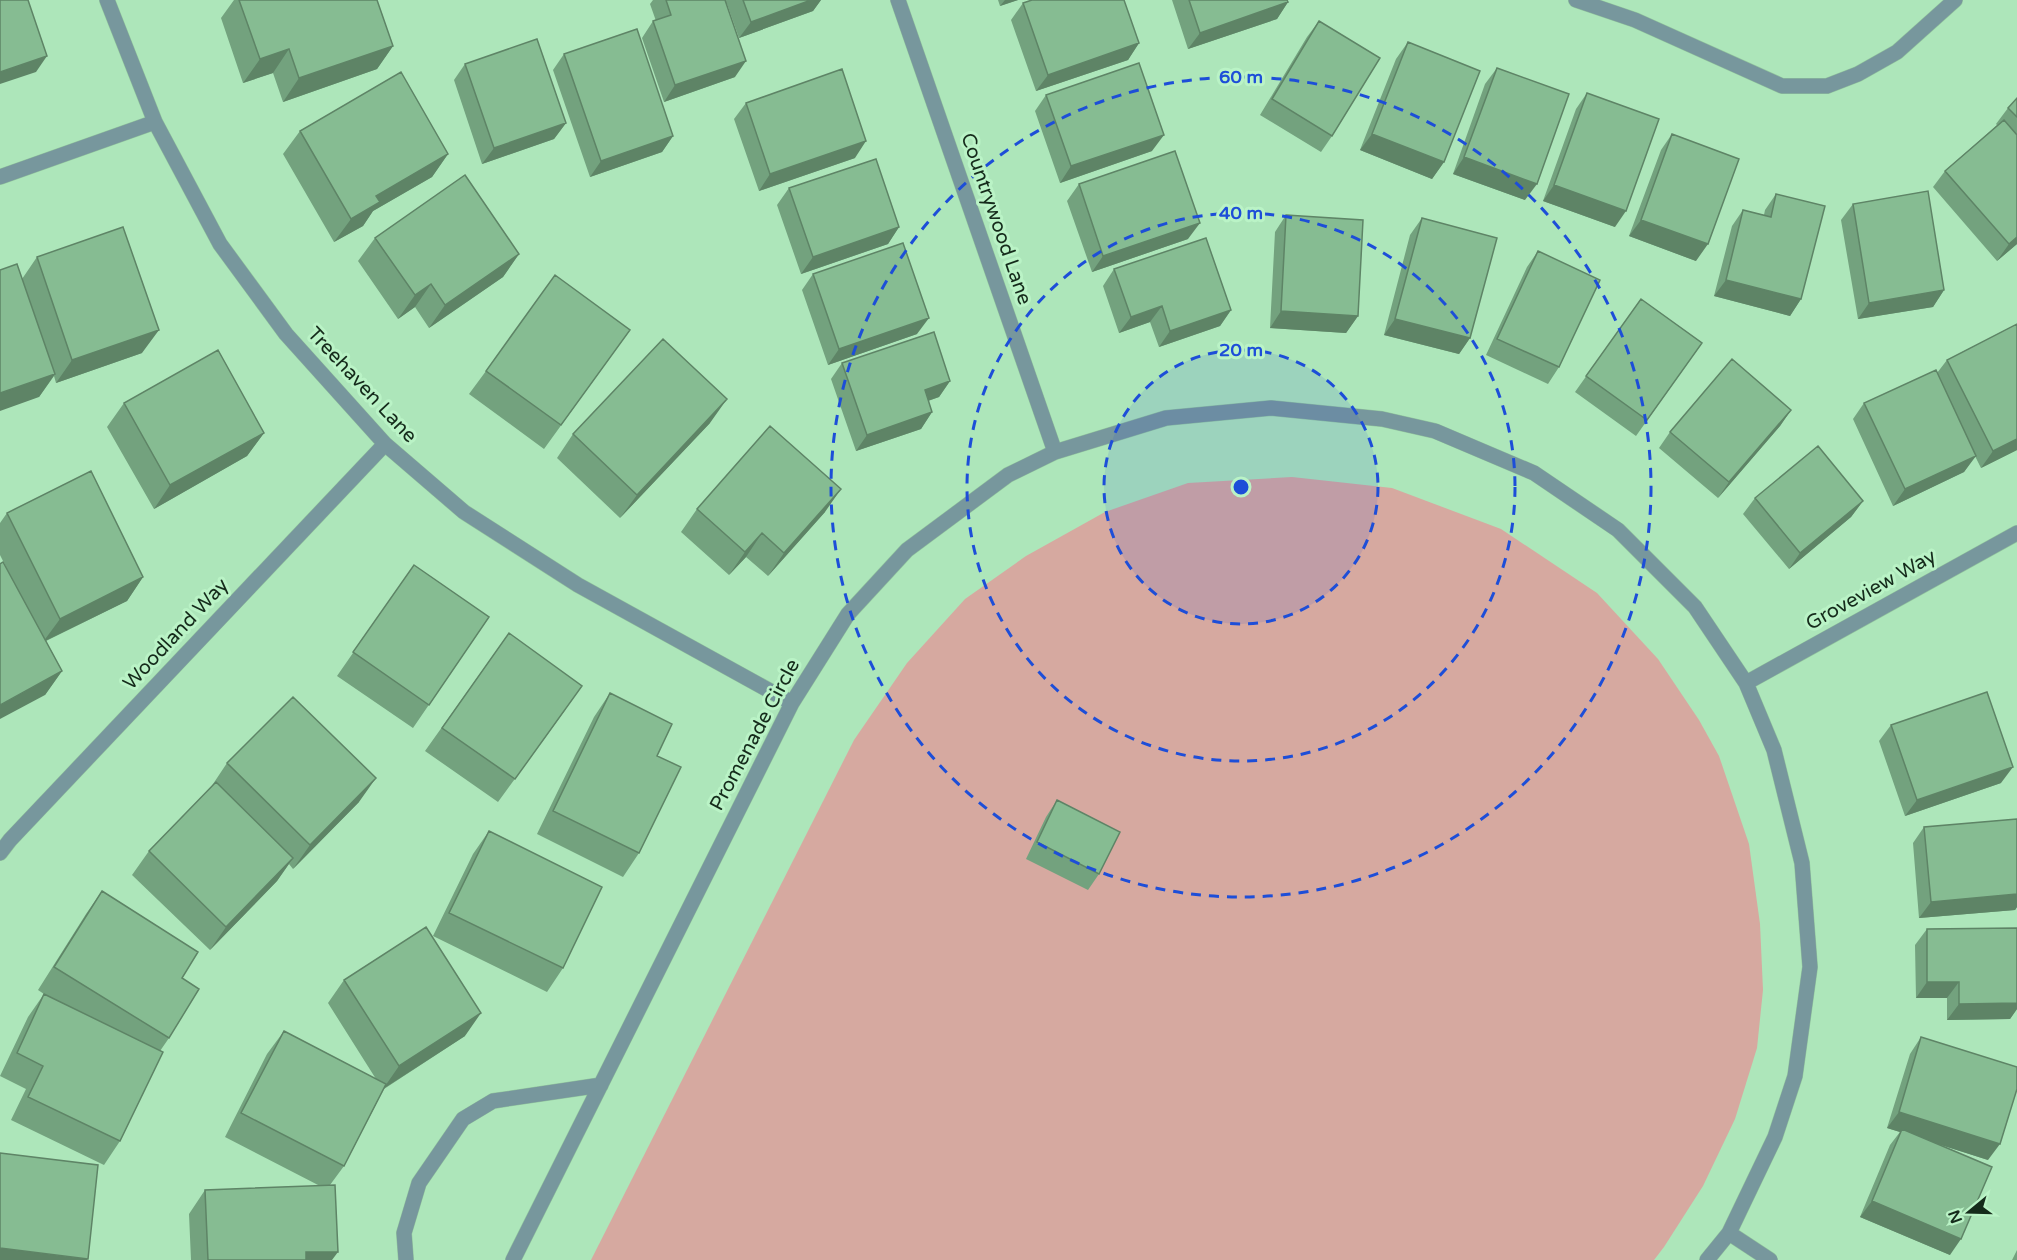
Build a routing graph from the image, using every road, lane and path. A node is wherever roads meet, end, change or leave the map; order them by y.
1 (107, 0) edge
2 (898, 0) edge
3 (1576, 0) edge
4 (1954, 0) edge
5 (155, 122) junction
6 (0, 177) edge
7 (385, 444) junction
8 (1055, 452) junction
9 (2017, 533) edge
10 (1746, 683) junction
11 (792, 703) junction
12 (0, 853) edge
13 (601, 1085) junction
14 (1729, 1233) junction
15 (406, 1260) edge
16 (513, 1260) edge
17 (1707, 1260) edge
18 (1770, 1260) edge

1 - 5 street, Treehaven Lane
2 - 8 street, Countrywood Lane
3 - 4 street
5 - 6 street
5 - 7 street, Treehaven Lane
7 - 11 street, Treehaven Lane
7 - 12 street, Woodland Way
8 - 10 street, Promenade Circle
8 - 11 street, Promenade Circle
9 - 10 street, Groveview Way
10 - 14 street, Promenade Circle
11 - 13 street, Promenade Circle
13 - 15 street
13 - 16 street, Promenade Circle
14 - 17 street, Promenade Circle
14 - 18 street

